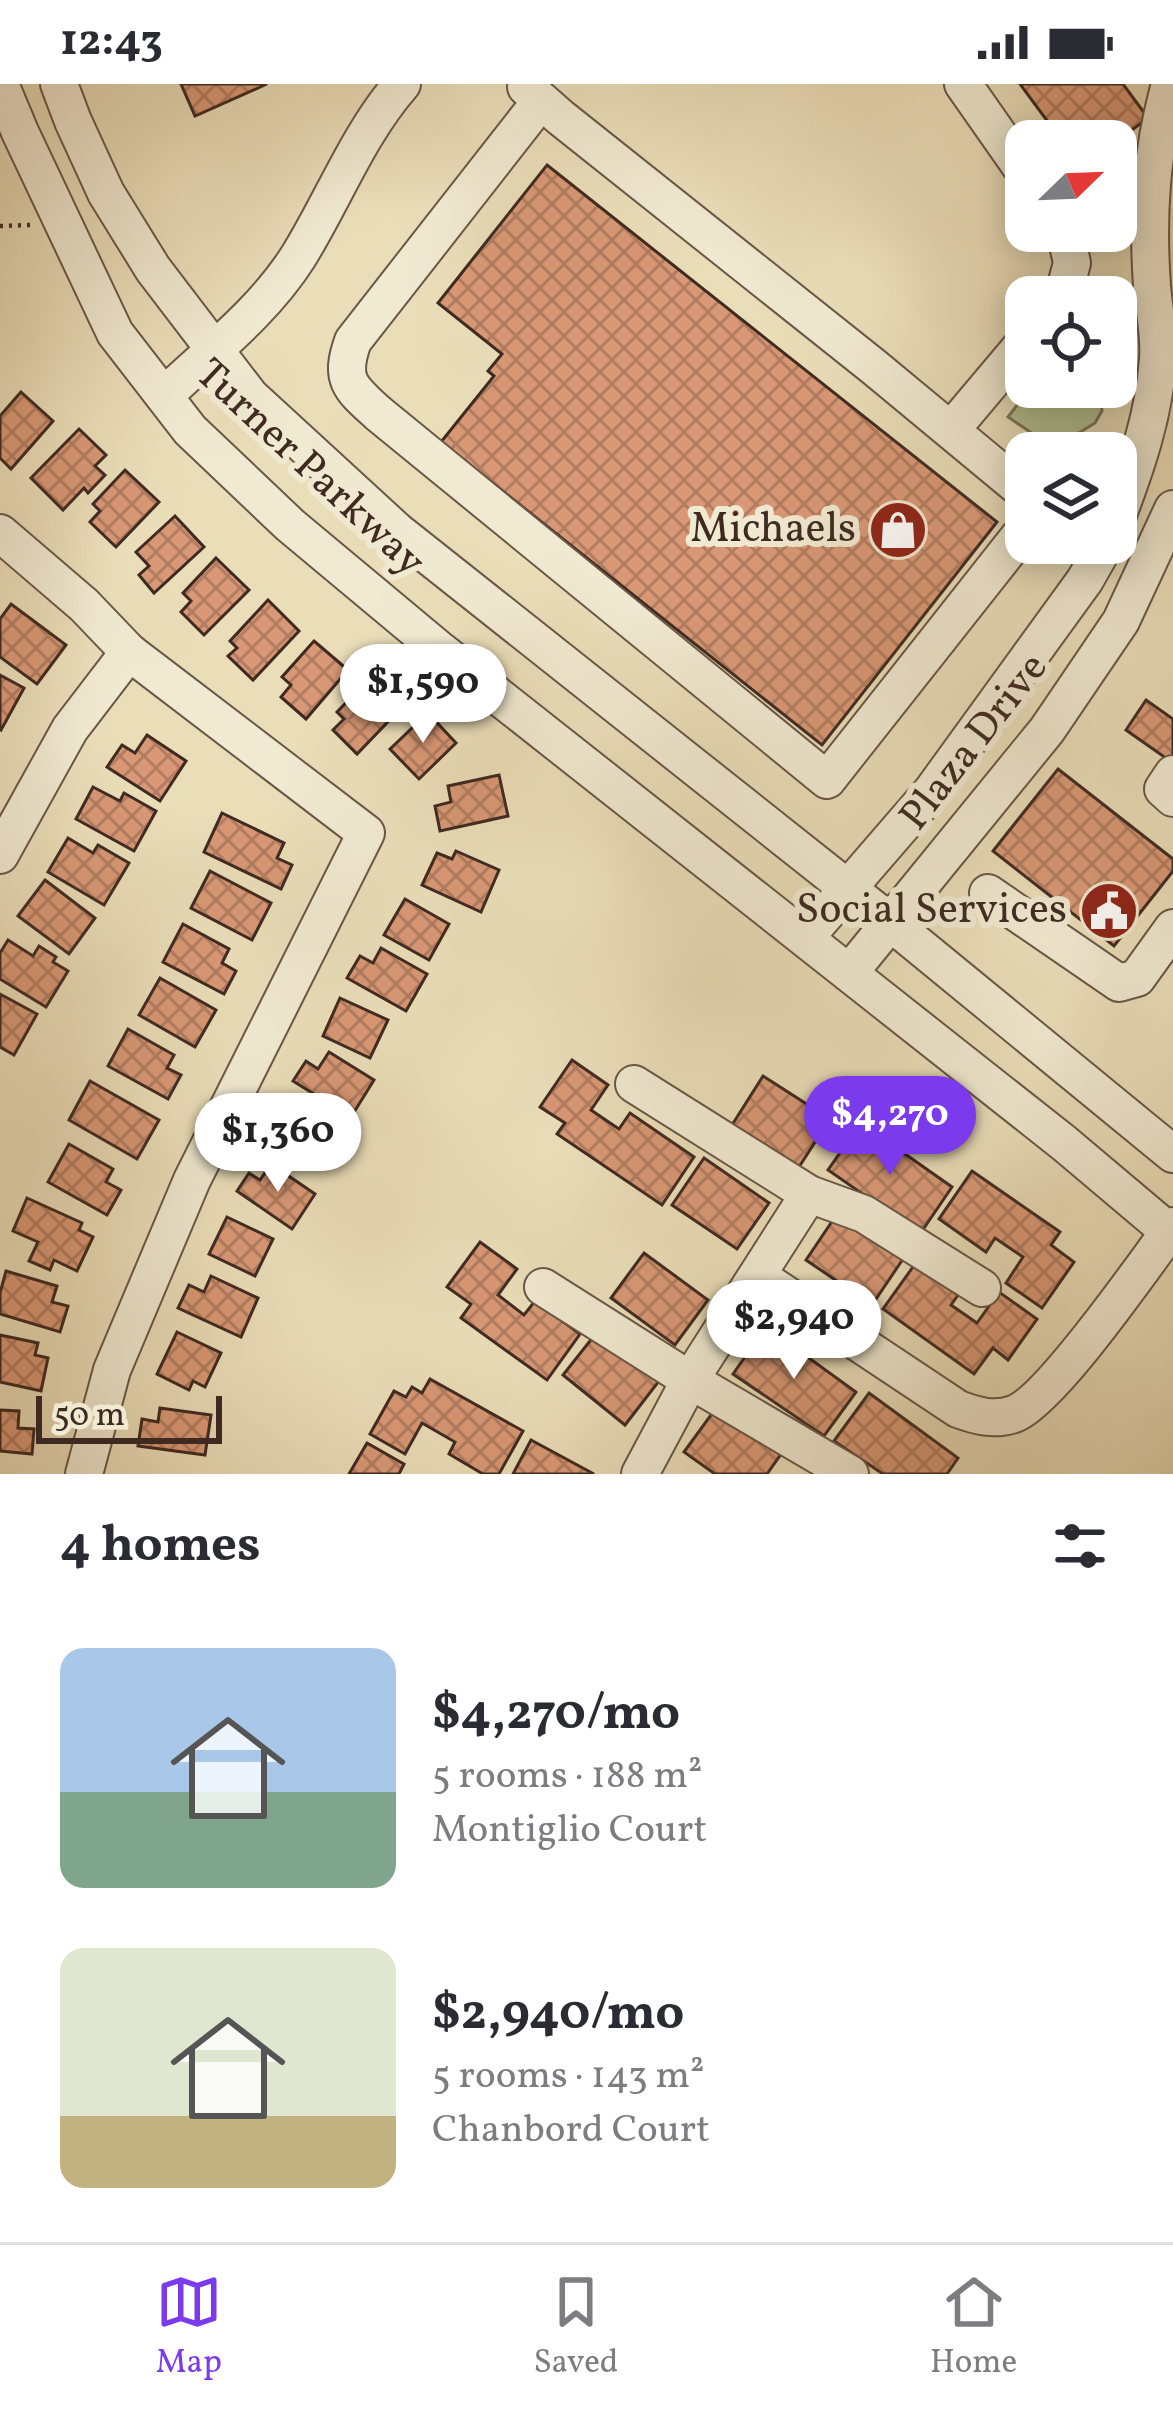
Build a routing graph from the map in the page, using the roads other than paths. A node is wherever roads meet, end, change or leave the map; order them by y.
1 (0, 84) edge
2 (33, 84) edge
3 (59, 84) edge
4 (402, 84) edge
5 (963, 84) edge
6 (1170, 84) edge
7 (532, 93) edge
8 (10, 134) edge
9 (1005, 144) edge
10 (214, 349) junction
11 (1005, 366) edge
12 (164, 396) junction
13 (951, 430) junction
14 (1137, 465) edge
15 (1005, 475) edge
16 (1173, 509) edge
17 (0, 532) edge
18 (1005, 554) edge
19 (1162, 558) edge
20 (1094, 564) edge
21 (129, 652) junction
22 (1173, 774) edge
23 (1173, 798) edge
24 (0, 855) edge
25 (848, 888) junction
26 (988, 893) dead end
27 (890, 922) junction
28 (1173, 928) edge
29 (805, 938) junction
30 (849, 973) junction
31 (634, 1084) dead end
32 (1173, 1154) edge
33 (809, 1194) junction
34 (1172, 1231) edge
35 (758, 1276) junction
36 (543, 1287) dead end
37 (982, 1288) dead end
38 (690, 1380) junction
39 (84, 1474) edge
40 (640, 1474) edge
41 (850, 1474) edge

1 - 8 street, Turner Parkway
2 - 8 street
3 - 10 street, Turner Parkway
4 - 10 street
5 - 9 street
6 - 14 street
7 - 13 street
7 - 18 street
8 - 12 street, Turner Parkway
10 - 12 street
10 - 25 street, Turner Parkway
11 - 13 street
12 - 29 street, Turner Parkway
13 - 15 street
16 - 19 street, Plaza Drive
17 - 21 street
19 - 27 street, Plaza Drive
20 - 25 street, Plaza Drive
21 - 24 street
21 - 39 street
22 - 23 street
25 - 27 street, Turner Parkway
25 - 29 street, Plaza Drive
26 - 28 street
27 - 30 street, Plaza Drive
27 - 32 street, Turner Parkway
29 - 30 street, Turner Parkway
30 - 34 street, Turner Parkway
31 - 33 street
33 - 35 street
33 - 37 street
34 - 35 street
35 - 38 street
36 - 38 street
38 - 40 street
38 - 41 street

